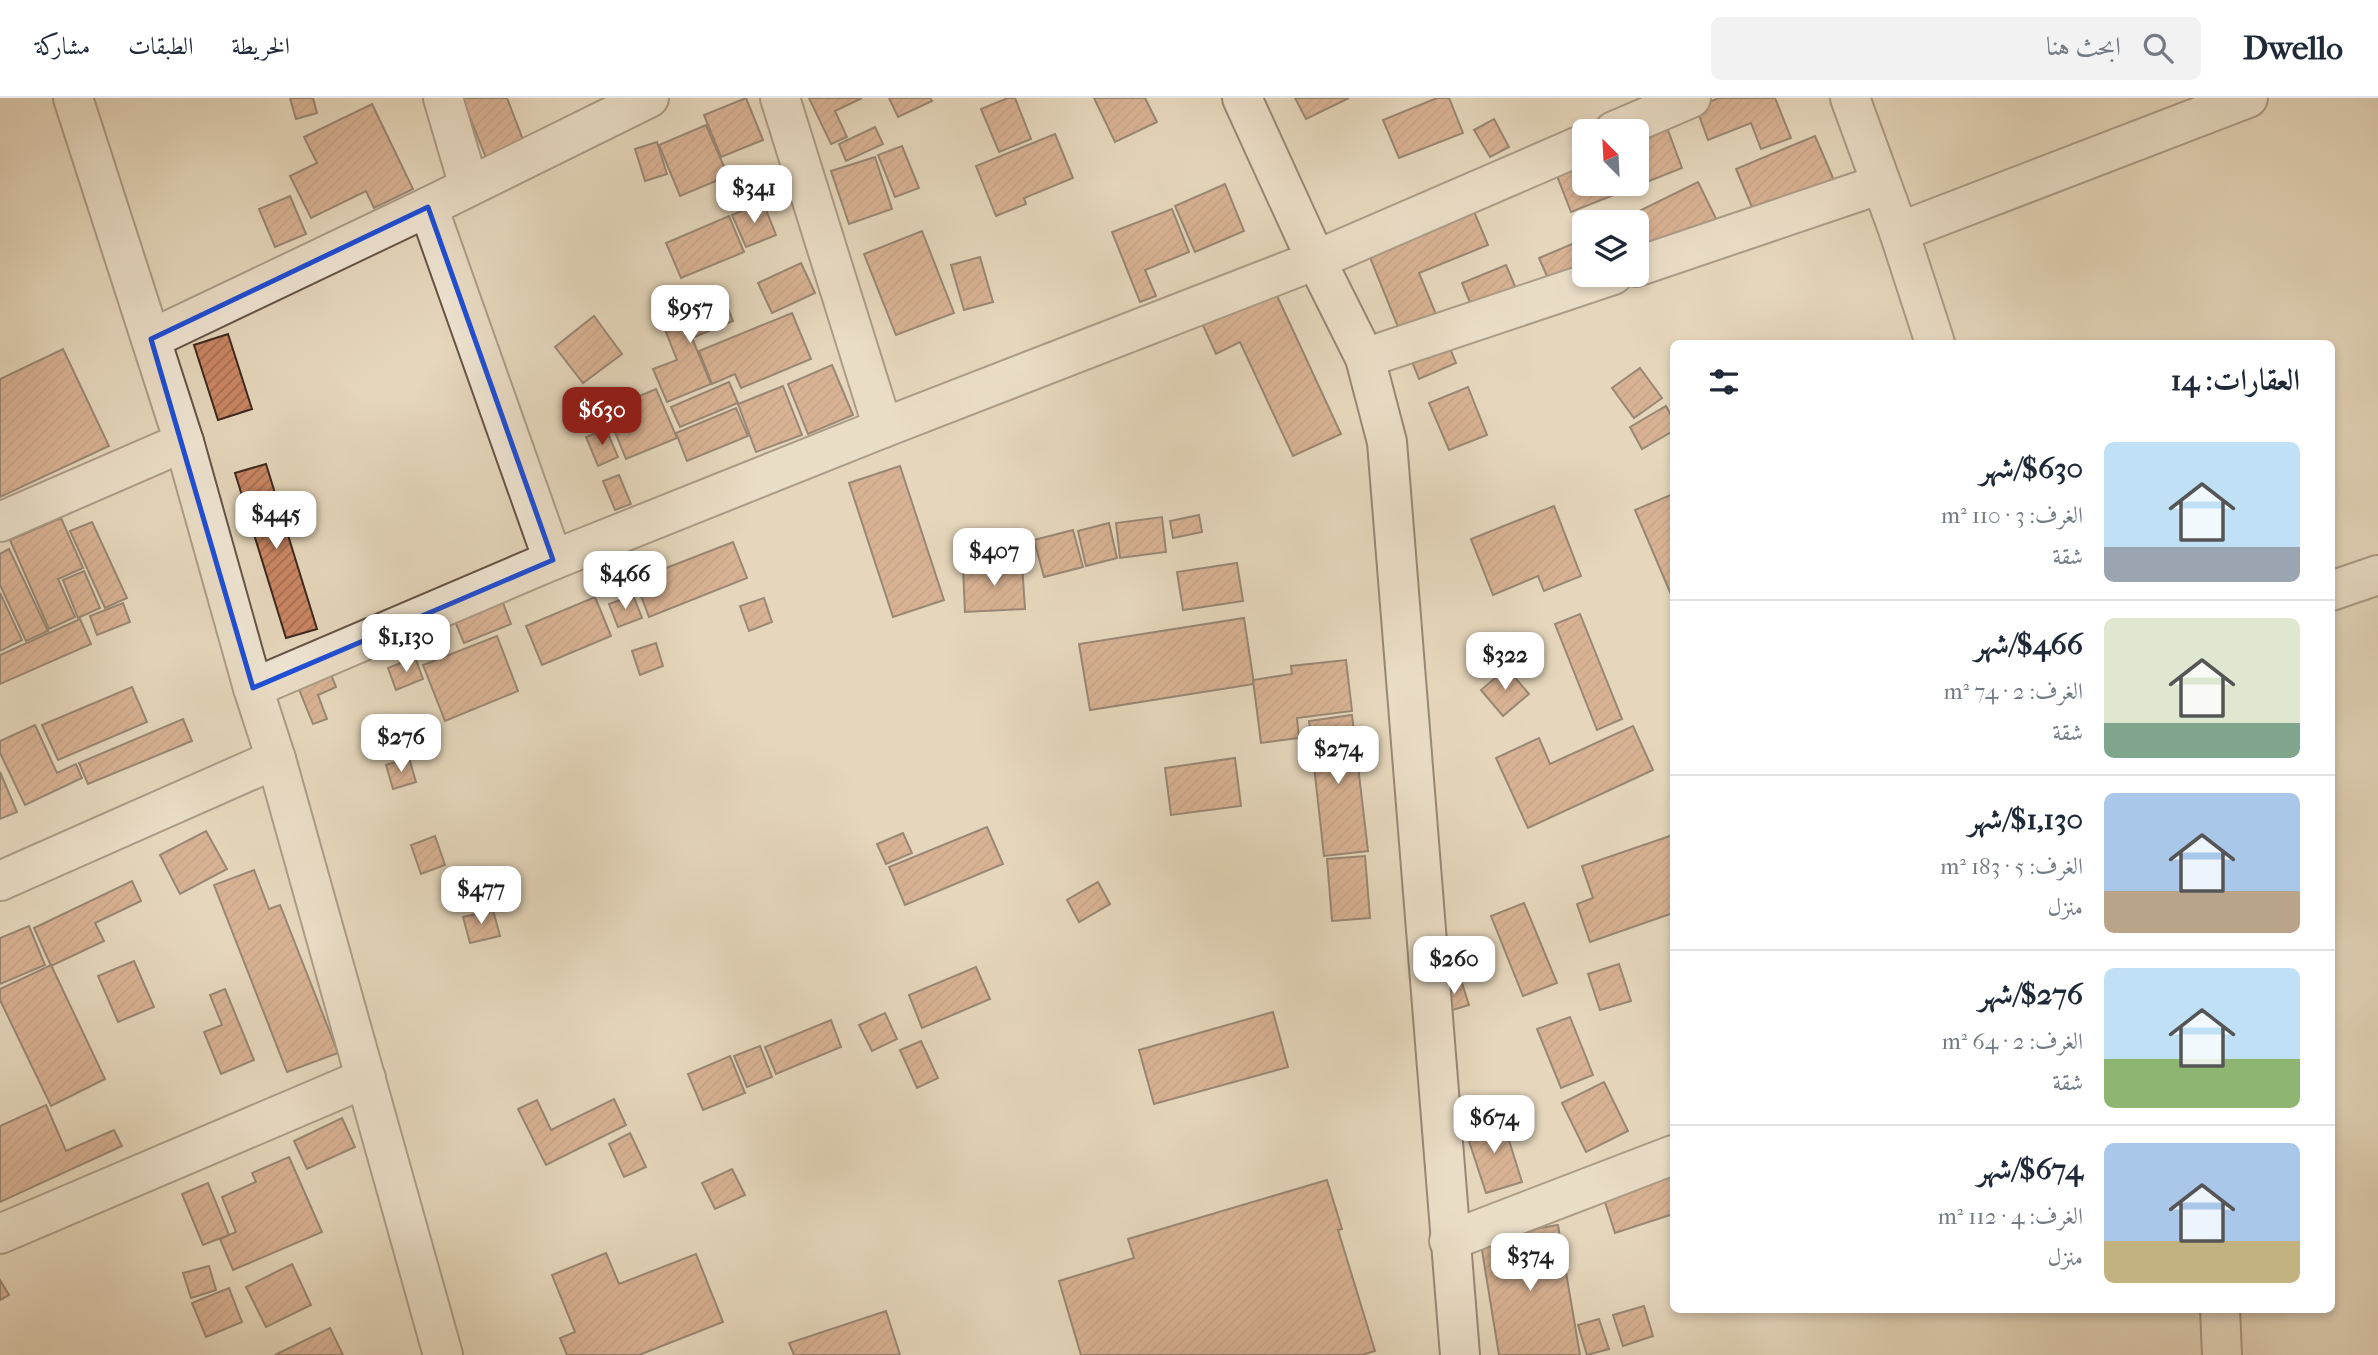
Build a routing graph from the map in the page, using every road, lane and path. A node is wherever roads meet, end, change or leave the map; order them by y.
1 (73, 98) edge
2 (443, 98) edge
3 (649, 98) edge
4 (780, 98) edge
5 (1242, 98) edge
6 (1691, 98) edge
7 (1850, 98) edge
8 (2248, 98) edge
9 (1642, 119) edge
10 (1572, 149) edge
11 (1881, 184) junction
12 (469, 186) junction
13 (428, 208) junction
14 (1899, 232) junction
15 (1316, 260) junction
16 (1649, 263) edge
17 (1577, 287) edge
18 (151, 339) junction
19 (1934, 340) edge
20 (1365, 358) junction
21 (883, 428) junction
22 (184, 442) junction
23 (0, 522) edge
24 (553, 561) junction
25 (2378, 575) edge
26 (2335, 590) edge
27 (253, 688) junction
28 (276, 759) junction
29 (0, 881) edge
30 (366, 1078) junction
31 (1670, 1156) edge
32 (0, 1234) edge
33 (1449, 1241) junction
34 (2220, 1313) edge
35 (443, 1355) edge
36 (1460, 1355) edge
37 (2221, 1355) edge

1 - 18 street
2 - 12 street
3 - 12 street
4 - 21 street
5 - 15 street
6 - 9 street
7 - 11 street
8 - 14 street
10 - 15 street
11 - 14 street
11 - 16 street
12 - 13 street
13 - 18 street
13 - 24 street
14 - 19 street
15 - 20 street
15 - 21 street
17 - 20 street
18 - 22 street
20 - 33 street
21 - 24 street
22 - 23 street
22 - 27 street
24 - 27 street
25 - 26 street
27 - 28 street
28 - 29 street
28 - 30 street
30 - 32 street
30 - 35 street
31 - 33 street
33 - 36 street
34 - 37 street

